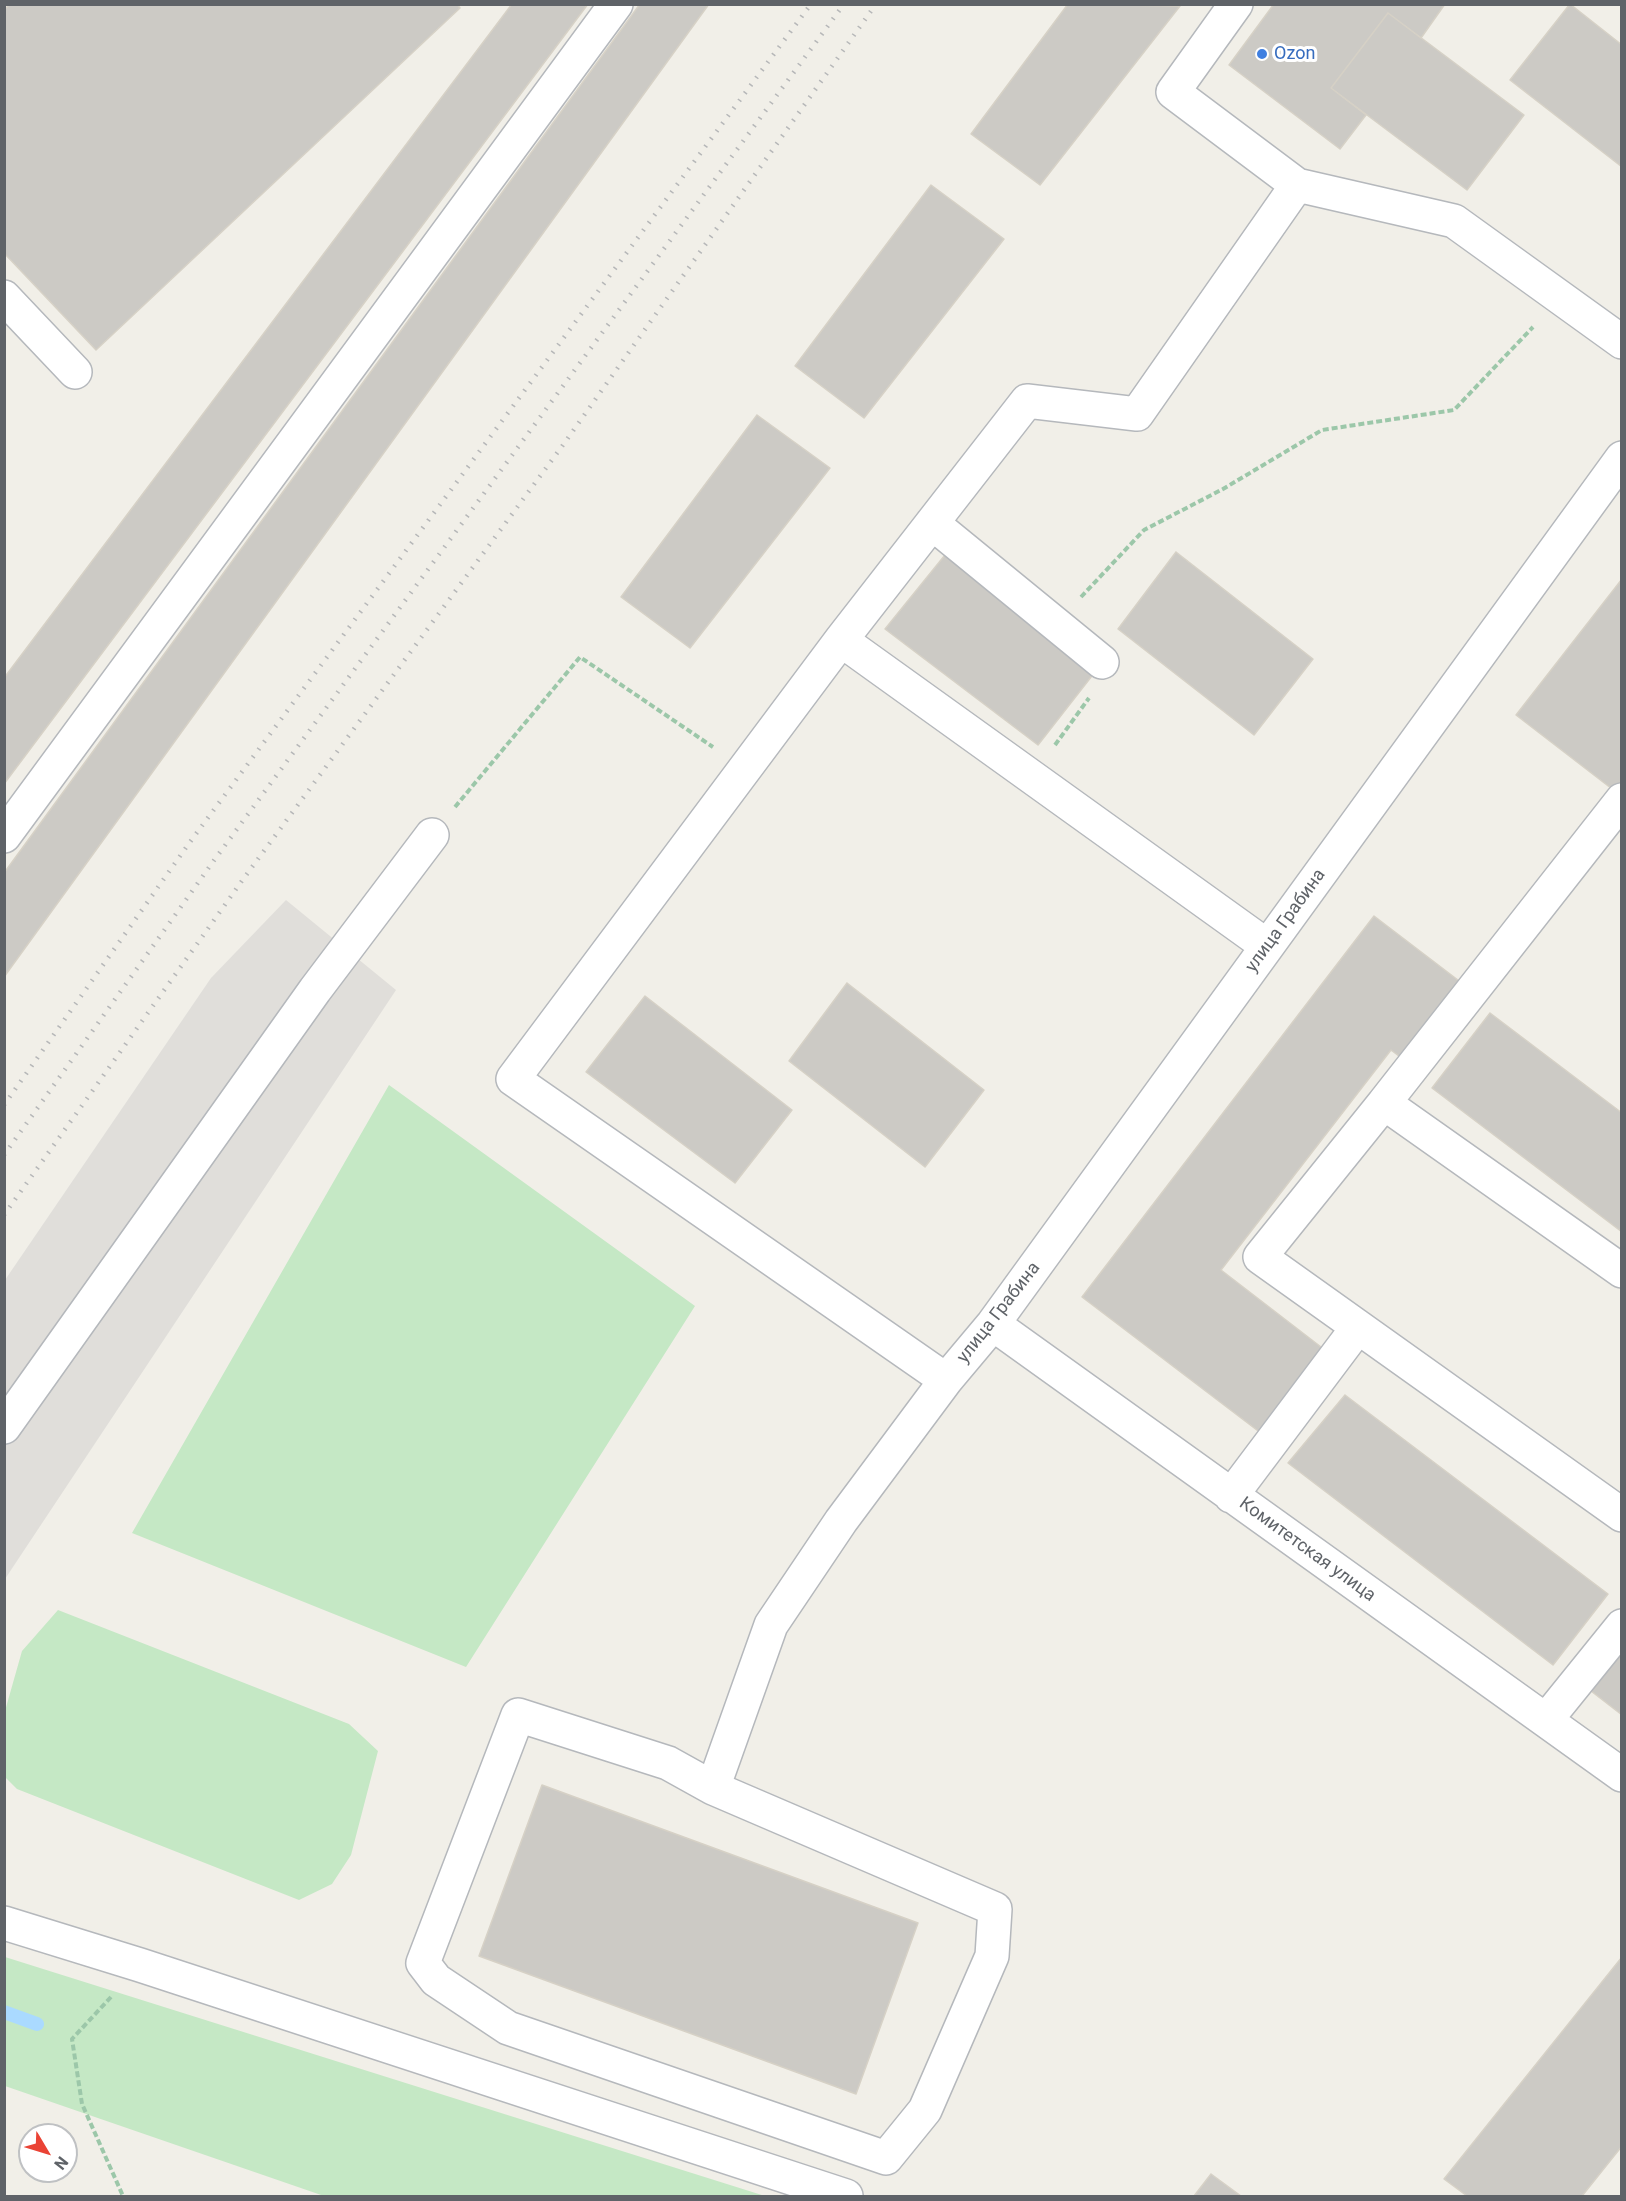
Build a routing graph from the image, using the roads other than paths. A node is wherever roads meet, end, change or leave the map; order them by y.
1 (616, 4) edge
2 (1236, 4) edge
3 (1297, 185) junction
4 (4, 297) edge
5 (1622, 342) edge
6 (75, 372) dead end
7 (1622, 458) edge
8 (932, 523) junction
9 (841, 640) junction
10 (1102, 662) road end
11 (1622, 800) edge
12 (432, 835) road end
13 (4, 836) edge
14 (1268, 946) junction
15 (1384, 1103) junction
16 (1622, 1271) edge
17 (993, 1324) junction
18 (1358, 1327) junction
19 (946, 1380) junction
20 (4, 1427) edge
21 (1231, 1496) junction
22 (1622, 1515) edge
23 (1622, 1626) edge
24 (1546, 1720) junction
25 (1622, 1775) edge
26 (713, 1788) junction
27 (4, 1923) edge
28 (846, 2196) edge

1 - 13 street
2 - 3 street
3 - 5 street
3 - 8 street
4 - 6 street
7 - 14 street, улица Грабина
8 - 9 street
8 - 10 street
9 - 14 street
9 - 19 street
11 - 15 street
12 - 20 street
14 - 17 street, улица Грабина
15 - 16 street
15 - 18 street
17 - 19 street, улица Грабина
17 - 21 street, Комитетская улица
18 - 21 street
18 - 22 street
19 - 26 street, улица Грабина
21 - 24 street, Комитетская улица
23 - 24 street
24 - 25 street, Комитетская улица
26 - 26 street
27 - 28 street

